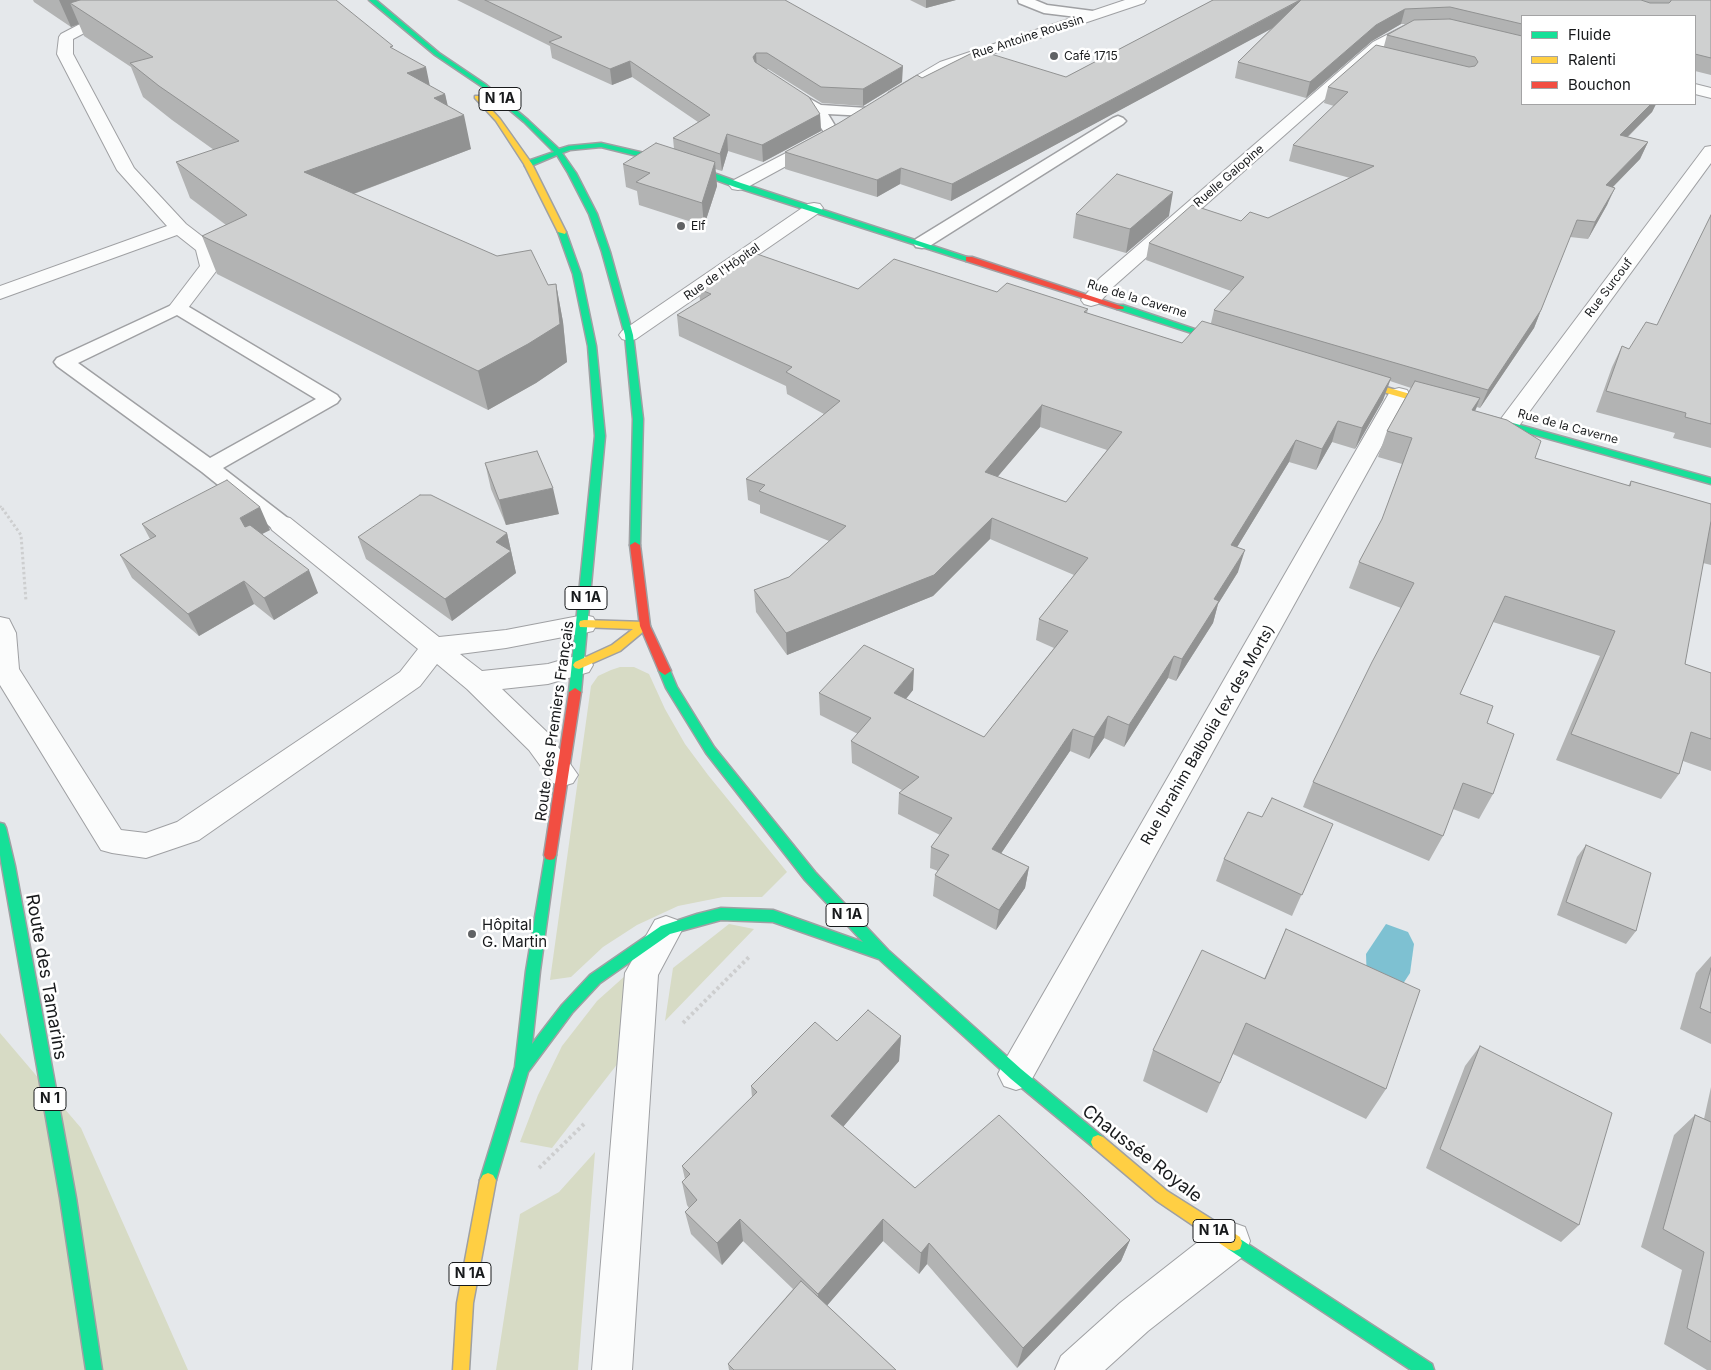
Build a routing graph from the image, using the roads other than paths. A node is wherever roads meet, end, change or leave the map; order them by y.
1 (167, 0) edge
2 (1024, 0) edge
3 (1139, 0) edge
4 (378, 1) edge
5 (1044, 9) junction
6 (1093, 15) junction
7 (1435, 28) edge
8 (1053, 29) junction
9 (1368, 53) junction
10 (437, 54) junction
11 (1387, 58) edge
12 (778, 84) edge
13 (1696, 89) edge
14 (1711, 93) edge
15 (817, 108) junction
16 (867, 112) junction
17 (1118, 121) dead end
18 (832, 134) junction
19 (1711, 151) edge
20 (558, 152) junction
21 (528, 164) junction
22 (738, 185) junction
23 (814, 208) junction
24 (179, 228) junction
25 (922, 244) junction
26 (0, 293) edge
27 (1091, 300) junction
28 (178, 308) junction
29 (629, 335) junction
30 (1240, 346) edge
31 (1343, 378) edge
32 (1399, 395) junction
33 (1457, 410) edge
34 (1474, 415) edge
35 (1508, 424) junction
36 (209, 468) junction
37 (1711, 481) edge
38 (281, 524) joint
39 (584, 624) junction
40 (0, 626) edge
41 (645, 626) junction
42 (435, 647) junction
43 (579, 665) junction
44 (477, 682) junction
45 (562, 775) junction
46 (0, 828) edge
47 (666, 930) junction
48 (883, 954) junction
49 (522, 1068) junction
50 (1016, 1074) junction
51 (1231, 1242) junction
52 (94, 1370) edge
53 (461, 1370) edge
54 (612, 1370) edge
55 (1075, 1370) edge
56 (1426, 1370) edge

1 - 24 street
2 - 5 lane
3 - 6 street, Rue Antoine Roussin
4 - 10 main road, Route des Premiers Français / N 1A
5 - 6 lane
5 - 8 lane
6 - 8 street, Rue Antoine Roussin
7 - 9 street, Ruelle Galopine
8 - 16 street, Rue Antoine Roussin
9 - 11 lane
9 - 27 street, Ruelle Galopine
10 - 20 main road, Route des Premiers Français / N 1A
10 - 21 main road, Route des Premiers Français / N 1A
12 - 15 lane
13 - 14 street
15 - 16 lane
15 - 18 lane
16 - 18 street, Rue Antoine Roussin
17 - 25 lane
18 - 22 street, Rue Antoine Roussin
19 - 35 street, Rue Surcouf
20 - 21 main road, Rue de la Caverne
20 - 22 main road, Rue de la Caverne
20 - 29 main road, Route des Premiers Français / N 1A
21 - 39 main road, Route des Premiers Français / N 1A
22 - 23 main road, Rue de la Caverne
23 - 25 main road, Rue de la Caverne
23 - 29 street, Rue de l'Hôpital
24 - 26 street
24 - 28 street
25 - 27 main road, Rue de la Caverne
27 - 30 main road, Rue de la Caverne
28 - 36 lane
28 - 36 lane
29 - 41 main road, Route des Premiers Français / N 1A
31 - 32 main road
32 - 33 main road
32 - 50 street, Rue Ibrahim Balbolia (ex des Morts)
34 - 35 main road, Rue de la Caverne
35 - 37 main road, Rue de la Caverne
36 - 38 lane
38 - 42 street
39 - 41 main road
39 - 42 street
39 - 43 main road, Route des Premiers Français / N 1A
40 - 42 street
41 - 43 main road
41 - 48 main road, Route des Premiers Français / N 1A
42 - 44 street
43 - 44 street
43 - 45 main road, Route des Premiers Français / N 1A
44 - 45 street
45 - 49 main road, Route des Premiers Français / N 1A
46 - 52 main road, Route des Tamarins / N 1
47 - 48 main road
47 - 49 main road
47 - 54 street
48 - 50 main road, Chaussée Royale / N 1A
49 - 53 main road, Route des Premiers Français / N 1A
50 - 51 main road, Chaussée Royale / N 1A
51 - 55 street
51 - 56 main road, Chaussée Royale / N 1A

